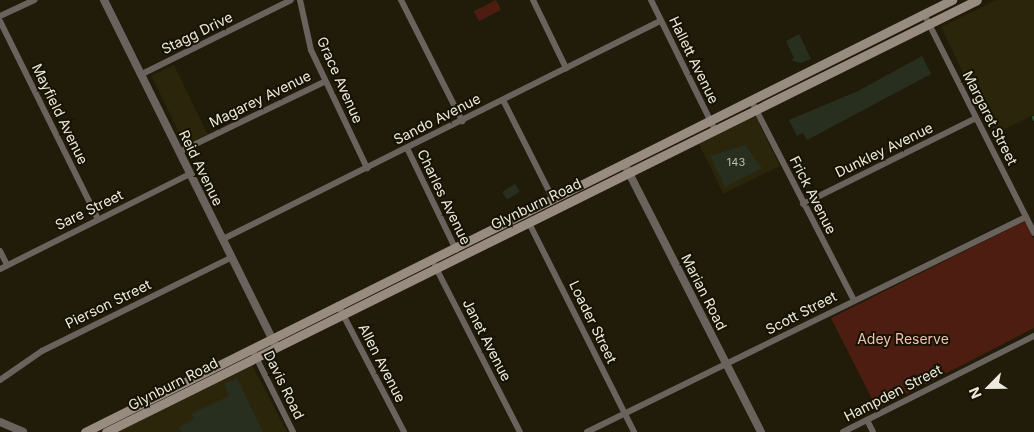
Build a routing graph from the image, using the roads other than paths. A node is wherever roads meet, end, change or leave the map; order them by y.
1 (34, 0) edge
2 (104, 0) edge
3 (291, 0) edge
4 (300, 0) edge
5 (401, 0) edge
6 (533, 0) edge
7 (651, 0) edge
8 (952, 0) edge
9 (977, 0) edge
10 (958, 4) edge
11 (924, 14) junction
12 (0, 16) edge
13 (0, 21) edge
14 (661, 21) junction
15 (930, 24) junction
16 (566, 68) junction
17 (142, 74) junction
18 (324, 82) junction
19 (803, 86) junction
20 (774, 88) junction
21 (503, 100) junction
22 (750, 100) junction
23 (756, 110) junction
24 (976, 118) junction
25 (710, 120) junction
26 (462, 121) junction
27 (715, 130) junction
28 (407, 148) junction
29 (180, 152) junction
30 (624, 163) junction
31 (367, 168) junction
32 (630, 173) junction
33 (190, 174) junction
34 (553, 200) junction
35 (803, 204) junction
36 (1026, 217) junction
37 (98, 219) junction
38 (530, 223) junction
39 (1034, 233) edge
40 (223, 239) junction
41 (454, 247) junction
42 (0, 251) edge
43 (232, 257) junction
44 (459, 258) junction
45 (432, 260) junction
46 (7, 265) junction
47 (0, 269) edge
48 (437, 269) junction
49 (854, 300) junction
50 (338, 306) junction
51 (343, 315) junction
52 (1034, 336) edge
53 (272, 338) junction
54 (276, 347) junction
55 (254, 353) junction
56 (727, 364) junction
57 (0, 380) edge
58 (625, 415) junction
59 (866, 420) junction
60 (0, 422) edge
61 (23, 432) edge
62 (85, 432) edge
63 (106, 432) edge
64 (293, 432) edge
65 (404, 432) edge
66 (520, 432) edge
67 (587, 432) edge
68 (634, 432) edge
69 (761, 432) edge
70 (843, 432) edge
71 (872, 432) edge

1 - 12 street
2 - 17 street, Reid Avenue
3 - 17 street, Stagg Drive
4 - 18 street, Grace Avenue
5 - 26 street
6 - 16 street
7 - 14 street, Hallett Avenue
8 - 11 main road, Glynburn Road
9 - 10 main road, Glynburn Road
10 - 15 main road, Glynburn Road
11 - 15 street, Margaret Street
11 - 20 main road, Glynburn Road
13 - 37 street, Mayfield Avenue
14 - 16 street, Sando Avenue
14 - 25 street, Hallett Avenue
15 - 19 main road, Glynburn Road
15 - 24 street, Margaret Street
16 - 21 street, Sando Avenue
17 - 29 street, Reid Avenue
18 - 29 street, Magarey Avenue
18 - 31 street, Grace Avenue
19 - 20 main road
19 - 23 main road, Glynburn Road
20 - 22 main road, Glynburn Road
21 - 26 street, Sando Avenue
21 - 34 street
22 - 23 street, Frick Avenue
22 - 25 main road, Glynburn Road
23 - 27 main road, Glynburn Road
23 - 35 street, Frick Avenue
24 - 35 street, Dunkley Avenue
24 - 36 street, Margaret Street
25 - 27 street, Hallett Avenue
25 - 30 main road, Glynburn Road
26 - 28 street, Sando Avenue
27 - 32 main road, Glynburn Road
28 - 31 street, Sando Avenue
28 - 41 street, Charles Avenue
29 - 33 street, Reid Avenue
30 - 32 street, Marian Road
30 - 34 main road, Glynburn Road
31 - 40 street, Sando Avenue
32 - 38 main road, Glynburn Road
32 - 56 street, Marian Road
33 - 37 street, Sare Street
33 - 40 street, Reid Avenue
34 - 41 main road, Glynburn Road
35 - 49 street, Frick Avenue
36 - 39 street, Margaret Street
36 - 49 street, Scott Street
37 - 46 street, Sare Street
38 - 44 main road, Glynburn Road
38 - 58 street, Loader Street
40 - 43 street, Reid Avenue
41 - 44 street, Charles Avenue
41 - 45 main road, Glynburn Road
42 - 46 street
43 - 53 street, Reid Avenue
43 - 57 street, Pierson Street
44 - 48 main road, Glynburn Road
45 - 48 street, Janet Avenue
45 - 50 main road, Glynburn Road
46 - 47 street, Sare Street
48 - 51 main road, Glynburn Road
48 - 66 street, Janet Avenue
49 - 56 street, Scott Street
50 - 51 street, Allen Avenue
50 - 53 main road, Glynburn Road
51 - 54 main road, Glynburn Road
51 - 65 street, Allen Avenue
52 - 59 street, Hampden Street
53 - 54 street, Reid Avenue
53 - 55 main road, Glynburn Road
54 - 55 main road, Glynburn Road
55 - 62 main road, Glynburn Road
55 - 63 main road, Glynburn Road
55 - 64 street, Davis Road
56 - 58 street, Scott Street
56 - 69 street, Marian Road
58 - 67 street, Scott Street
58 - 68 street, Loader Street
59 - 70 street, Hampden Street
59 - 71 street
60 - 61 street

